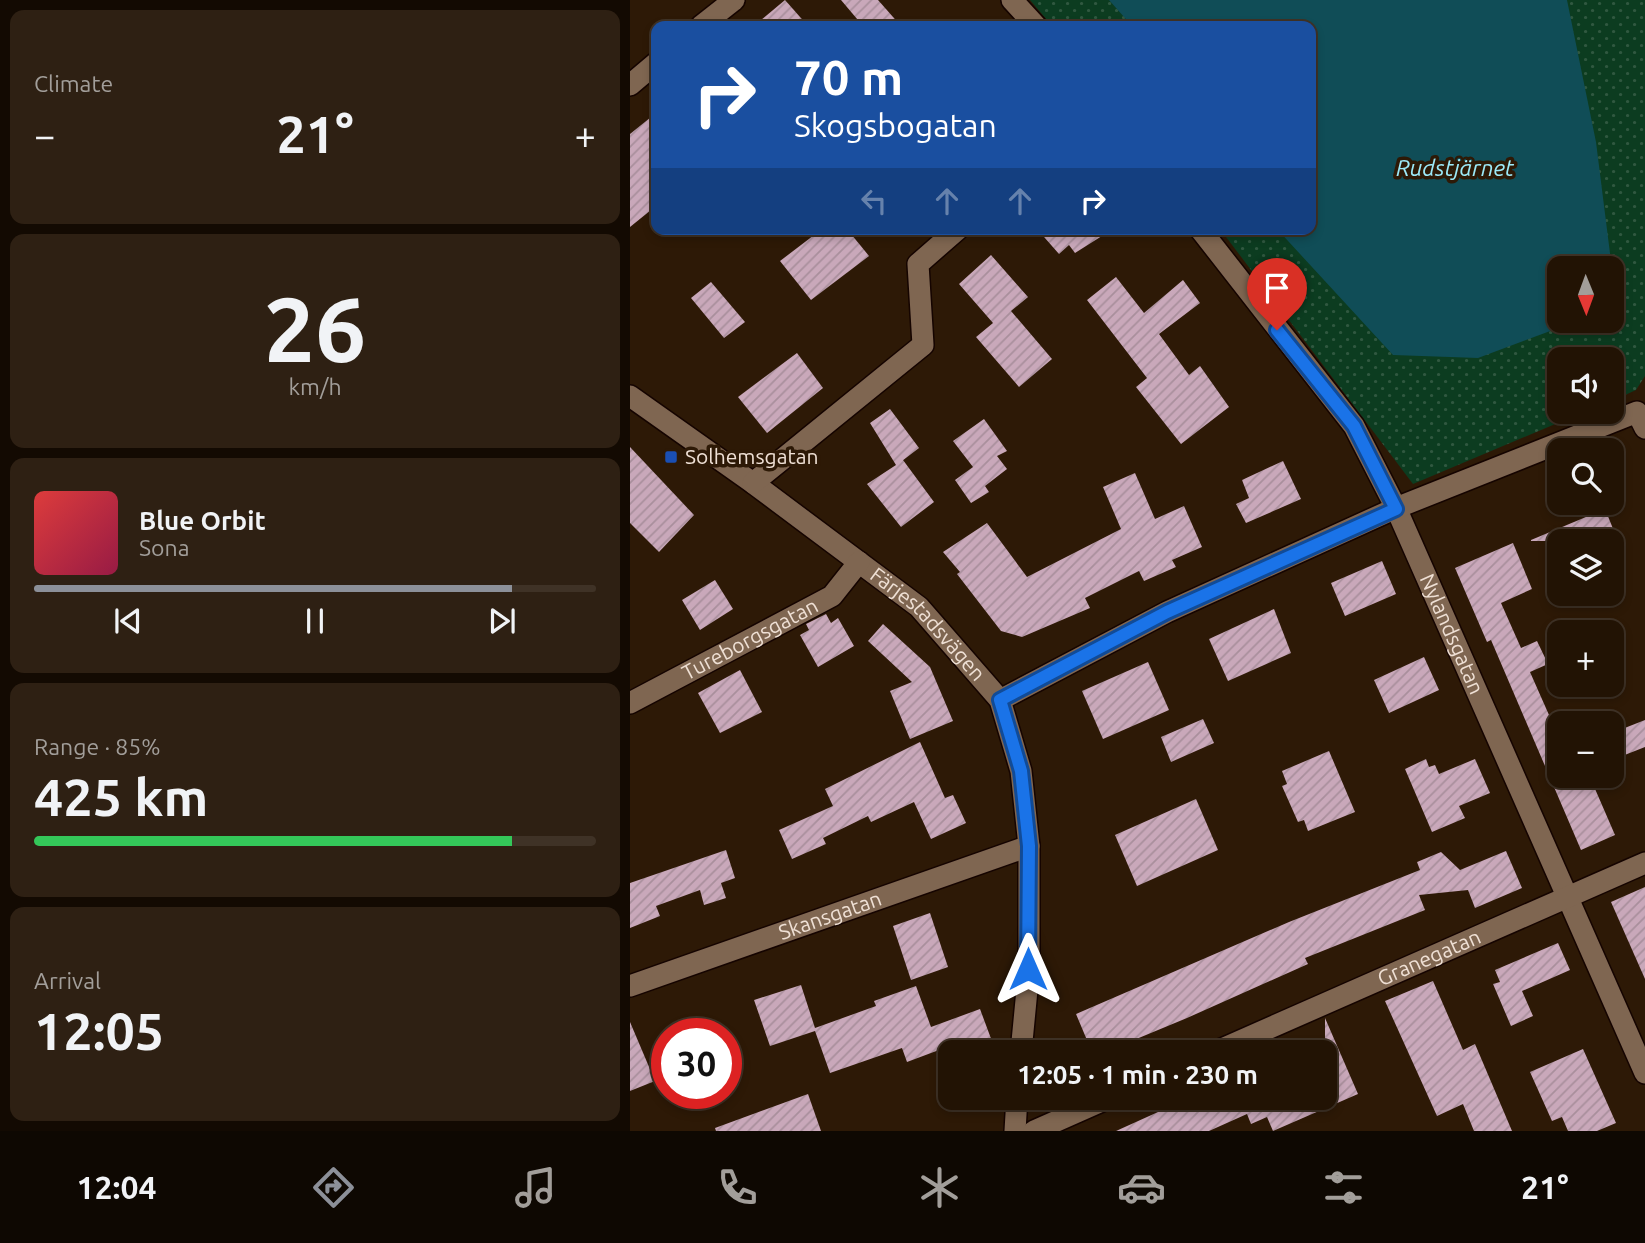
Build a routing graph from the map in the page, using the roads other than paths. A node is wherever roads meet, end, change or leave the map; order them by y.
1 (1012, 0) edge
2 (724, 3) edge
3 (706, 21) edge
4 (1031, 21) edge
5 (651, 67) edge
6 (630, 85) edge
7 (951, 235) edge
8 (1205, 235) edge
9 (630, 396) edge
10 (1641, 420) edge
11 (753, 483) junction
12 (1396, 509) junction
13 (859, 562) junction
14 (1000, 700) junction
15 (630, 703) edge
16 (1029, 846) junction
17 (1645, 863) edge
18 (1568, 898) junction
19 (630, 986) edge
20 (1022, 1040) edge
21 (1243, 1040) edge
22 (1645, 1073) edge
23 (1016, 1110) edge
24 (1082, 1110) edge
25 (1015, 1131) edge
26 (1034, 1131) edge

1 - 4 street
2 - 3 street
5 - 6 street
7 - 11 street
8 - 12 street, Nylandsgatan
9 - 11 street, Färjestadsvägen
10 - 12 street
11 - 13 street, Färjestadsvägen
12 - 14 street
12 - 18 street, Nylandsgatan
13 - 14 street, Färjestadsvägen
13 - 15 street, Tureborgsgatan
14 - 16 street, Färjestadsvägen
16 - 19 street, Skansgatan
16 - 20 street, Färjestadsvägen
17 - 18 street, Granegatan
18 - 21 street, Granegatan
18 - 22 street, Nylandsgatan
23 - 25 street
24 - 26 street

